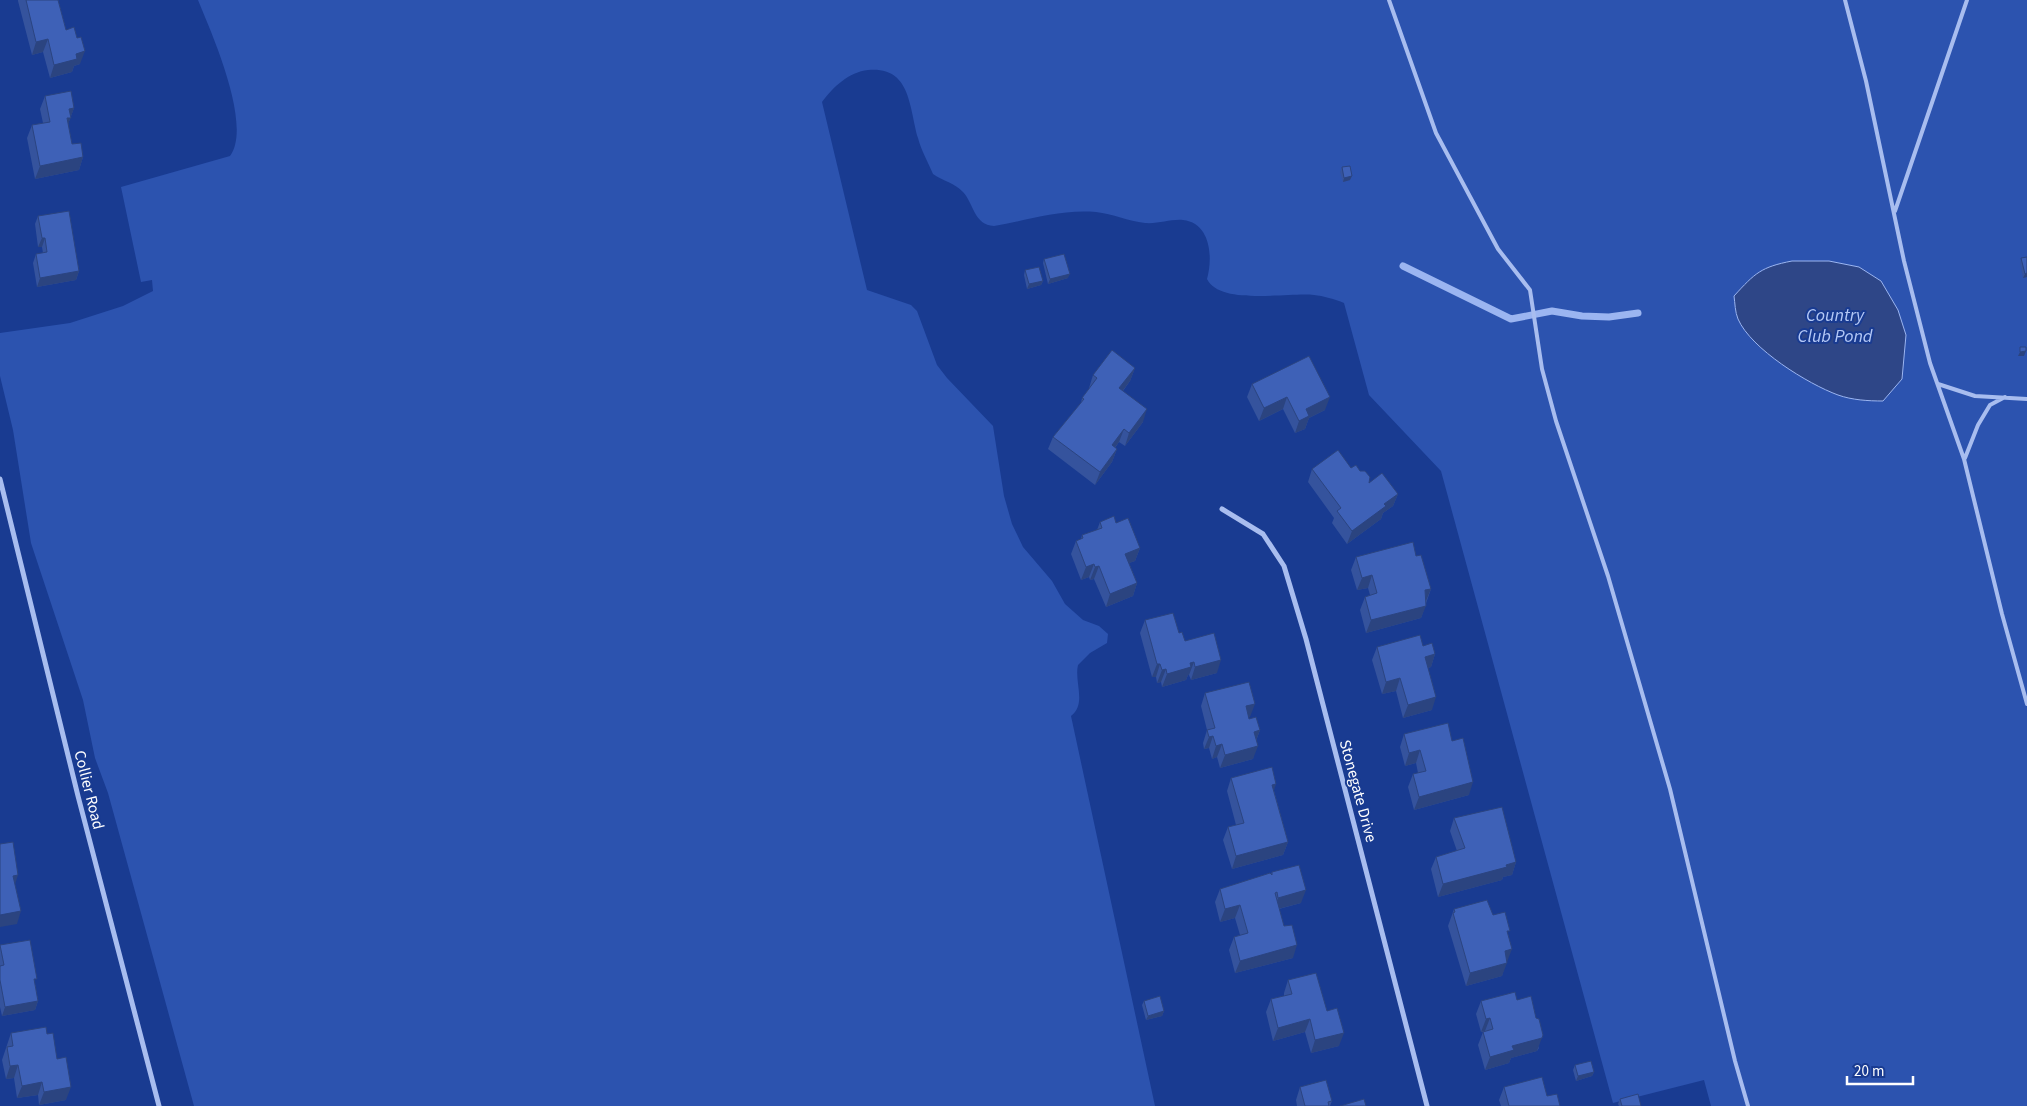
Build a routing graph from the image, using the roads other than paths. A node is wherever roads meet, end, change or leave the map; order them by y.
1 (1389, 0) edge
2 (1845, 0) edge
3 (1967, 0) edge
4 (1894, 213) junction
5 (1938, 384) junction
6 (2007, 396) junction
7 (2027, 399) edge
8 (1964, 459) junction
9 (0, 479) edge
10 (1222, 509) dead end
11 (2027, 704) edge
12 (159, 1106) edge
13 (1427, 1106) edge
14 (1748, 1106) edge

1 - 14 lane
2 - 4 lane
3 - 4 lane
4 - 5 lane
5 - 6 lane
5 - 8 lane
6 - 7 lane
6 - 8 lane
8 - 11 lane
9 - 12 street, Collier Road
10 - 13 street, Stonegate Drive

